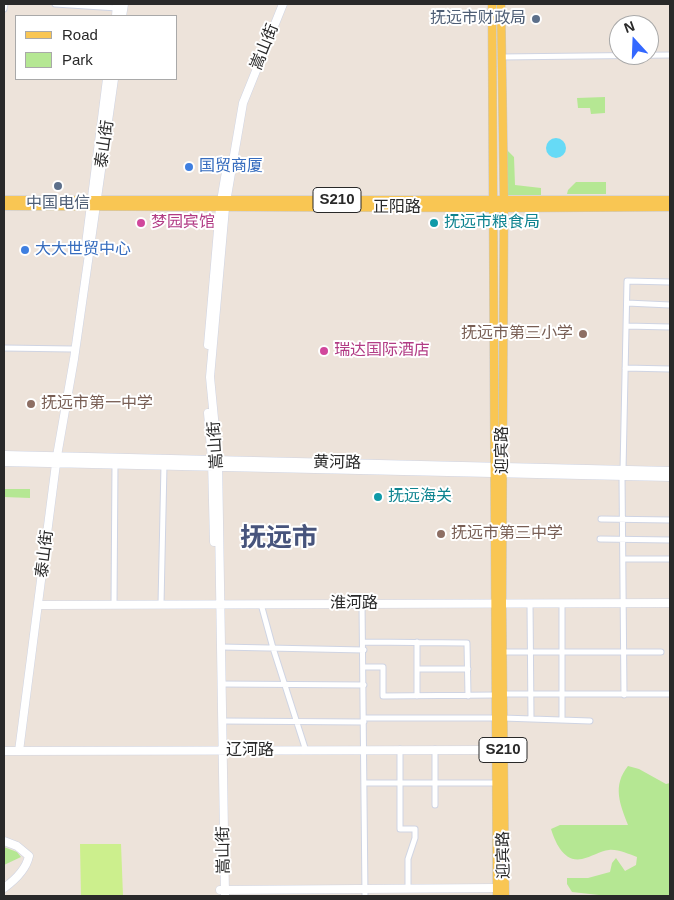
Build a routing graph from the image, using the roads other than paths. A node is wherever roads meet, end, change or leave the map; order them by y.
1 (5, 4) edge
2 (55, 4) edge
3 (277, 4) edge
4 (283, 4) edge
5 (492, 4) edge
6 (501, 4) edge
7 (118, 8) edge
8 (4, 9) edge
9 (670, 55) edge
10 (501, 57) junction
11 (107, 80) edge
12 (114, 80) edge
13 (4, 200) edge
14 (670, 200) edge
15 (94, 203) junction
16 (223, 203) junction
17 (494, 204) junction
18 (504, 204) junction
19 (4, 206) edge
20 (670, 206) edge
21 (670, 282) edge
22 (626, 303) junction
23 (670, 305) edge
24 (626, 326) junction
25 (670, 328) edge
26 (4, 348) edge
27 (72, 349) junction
28 (74, 358) junction
29 (625, 368) junction
30 (670, 369) edge
31 (4, 455) edge
32 (56, 460) junction
33 (4, 462) edge
34 (215, 463) junction
35 (116, 464) junction
36 (164, 465) junction
37 (498, 470) junction
38 (670, 472) edge
39 (623, 473) junction
40 (670, 477) edge
41 (601, 519) dead end
42 (622, 519) junction
43 (670, 520) edge
44 (600, 540) dead end
45 (623, 540) junction
46 (670, 540) edge
47 (623, 558) junction
48 (670, 559) edge
49 (670, 602) edge
50 (499, 603) junction
51 (530, 603) junction
52 (562, 603) junction
53 (623, 603) junction
54 (161, 604) junction
55 (218, 604) junction
56 (261, 604) junction
57 (362, 604) junction
58 (38, 605) junction
59 (114, 605) junction
60 (364, 642) junction
61 (417, 642) junction
62 (221, 647) junction
63 (273, 648) junction
64 (364, 650) junction
65 (624, 651) junction
66 (502, 652) junction
67 (531, 652) junction
68 (562, 652) junction
69 (661, 652) dead end
70 (364, 667) junction
71 (468, 669) junction
72 (417, 670) junction
73 (222, 684) junction
74 (284, 684) junction
75 (364, 685) junction
76 (531, 694) junction
77 (670, 694) edge
78 (499, 695) junction
79 (562, 695) junction
80 (624, 695) junction
81 (417, 696) junction
82 (468, 696) junction
83 (499, 718) junction
84 (531, 719) junction
85 (364, 720) junction
86 (562, 720) junction
87 (222, 721) junction
88 (590, 721) dead end
89 (296, 722) junction
90 (435, 749) junction
91 (4, 750) edge
92 (19, 750) junction
93 (400, 750) junction
94 (496, 750) junction
95 (306, 751) junction
96 (365, 751) junction
97 (220, 752) junction
98 (435, 782) junction
99 (365, 783) junction
100 (400, 783) junction
101 (496, 783) junction
102 (435, 805) dead end
103 (4, 841) edge
104 (4, 888) edge
105 (408, 888) junction
106 (496, 888) junction
107 (365, 892) edge
108 (222, 893) edge
109 (497, 896) edge
110 (504, 896) edge

1 - 8 street
2 - 7 street
3 - 16 main road, 嵩山街
4 - 16 main road, 嵩山街
5 - 17 main road, 迎宾路
6 - 10 main road, 迎宾路
9 - 10 street
10 - 18 main road, 迎宾路
11 - 15 main road, 泰山街
12 - 15 main road, 泰山街
13 - 15 main road, 正阳路 / S210
14 - 18 main road, 正阳路 / S210
15 - 16 main road, 正阳路 / S210
15 - 19 main road, 正阳路
15 - 27 main road, 泰山街
15 - 28 main road, 泰山街
16 - 17 main road, 正阳路 / S210
16 - 34 main road, 嵩山街
17 - 18 main road, 正阳路 / S210
17 - 37 main road, 迎宾路 / S210
18 - 20 main road, 正阳路
18 - 37 main road, 迎宾路 / S210
21 - 22 street
22 - 23 street
22 - 24 street
24 - 25 street
24 - 29 street
26 - 27 street
27 - 28 main road, 泰山街
28 - 32 main road, 泰山街
29 - 30 street
29 - 39 street
31 - 32 main road, 黄河路
32 - 33 main road, 黄河路
32 - 34 main road, 黄河路
32 - 35 main road, 黄河路
32 - 58 main road, 泰山街
34 - 36 main road, 黄河路
34 - 37 main road, 黄河路
34 - 55 main road, 嵩山街
35 - 36 main road, 黄河路
35 - 59 street
36 - 54 street
37 - 39 main road, 黄河路
37 - 50 main road, 迎宾路 / S210
38 - 39 main road, 黄河路
39 - 40 main road, 黄河路
39 - 42 street
41 - 42 street
42 - 43 street
42 - 45 street
44 - 45 street
45 - 46 street
45 - 47 street
47 - 48 street
47 - 53 street
49 - 53 main road, 淮河路
50 - 51 main road, 淮河路
50 - 57 main road, 淮河路
50 - 66 main road, 迎宾路 / S210
50 - 78 main road, 迎宾路 / S210
51 - 52 main road, 淮河路
51 - 67 street
52 - 53 main road, 淮河路
52 - 68 street
53 - 65 street
54 - 55 main road, 淮河路
54 - 59 main road, 淮河路
55 - 56 main road, 淮河路
55 - 62 main road, 嵩山街
55 - 97 main road, 嵩山街
56 - 57 main road, 淮河路
56 - 63 street
57 - 60 street
58 - 59 main road, 淮河路
58 - 92 main road, 泰山街
60 - 61 street
60 - 64 street
61 - 71 street
61 - 72 street
62 - 63 street
62 - 73 main road, 嵩山街
63 - 64 street
63 - 74 street
64 - 70 street
65 - 68 street
65 - 69 street
65 - 80 street
66 - 67 street
66 - 78 main road, 迎宾路 / S210
67 - 68 street
67 - 76 street
68 - 79 street
70 - 75 street
70 - 81 street
71 - 72 street
71 - 82 street
72 - 81 street
73 - 74 street
73 - 87 main road, 嵩山街
74 - 75 street
74 - 89 street
75 - 85 street
76 - 78 street
76 - 79 street
76 - 84 street
77 - 80 street
78 - 82 street
78 - 83 main road, 迎宾路 / S210
79 - 80 street
79 - 86 street
81 - 82 street
83 - 84 street
83 - 85 street
83 - 94 main road, 迎宾路 / S210
83 - 110 main road, 迎宾路 / S210
84 - 86 street
85 - 89 street
85 - 96 street
86 - 88 street
87 - 89 street
87 - 97 main road, 嵩山街
89 - 95 street
90 - 93 main road, 辽河路
90 - 94 main road, 辽河路
90 - 98 street
91 - 92 main road, 辽河路
92 - 97 main road, 辽河路
93 - 96 main road, 辽河路
93 - 100 street
94 - 101 main road, 迎宾路 / S210
95 - 96 main road, 辽河路
95 - 97 main road, 辽河路
96 - 99 street
97 - 108 main road, 嵩山街
98 - 100 street
98 - 101 street
98 - 102 street
99 - 100 street
99 - 107 street
100 - 105 street
101 - 106 main road, 迎宾路 / S210
103 - 104 main road
105 - 106 main road
105 - 107 main road
106 - 109 main road, 迎宾路 / S210
107 - 108 main road

